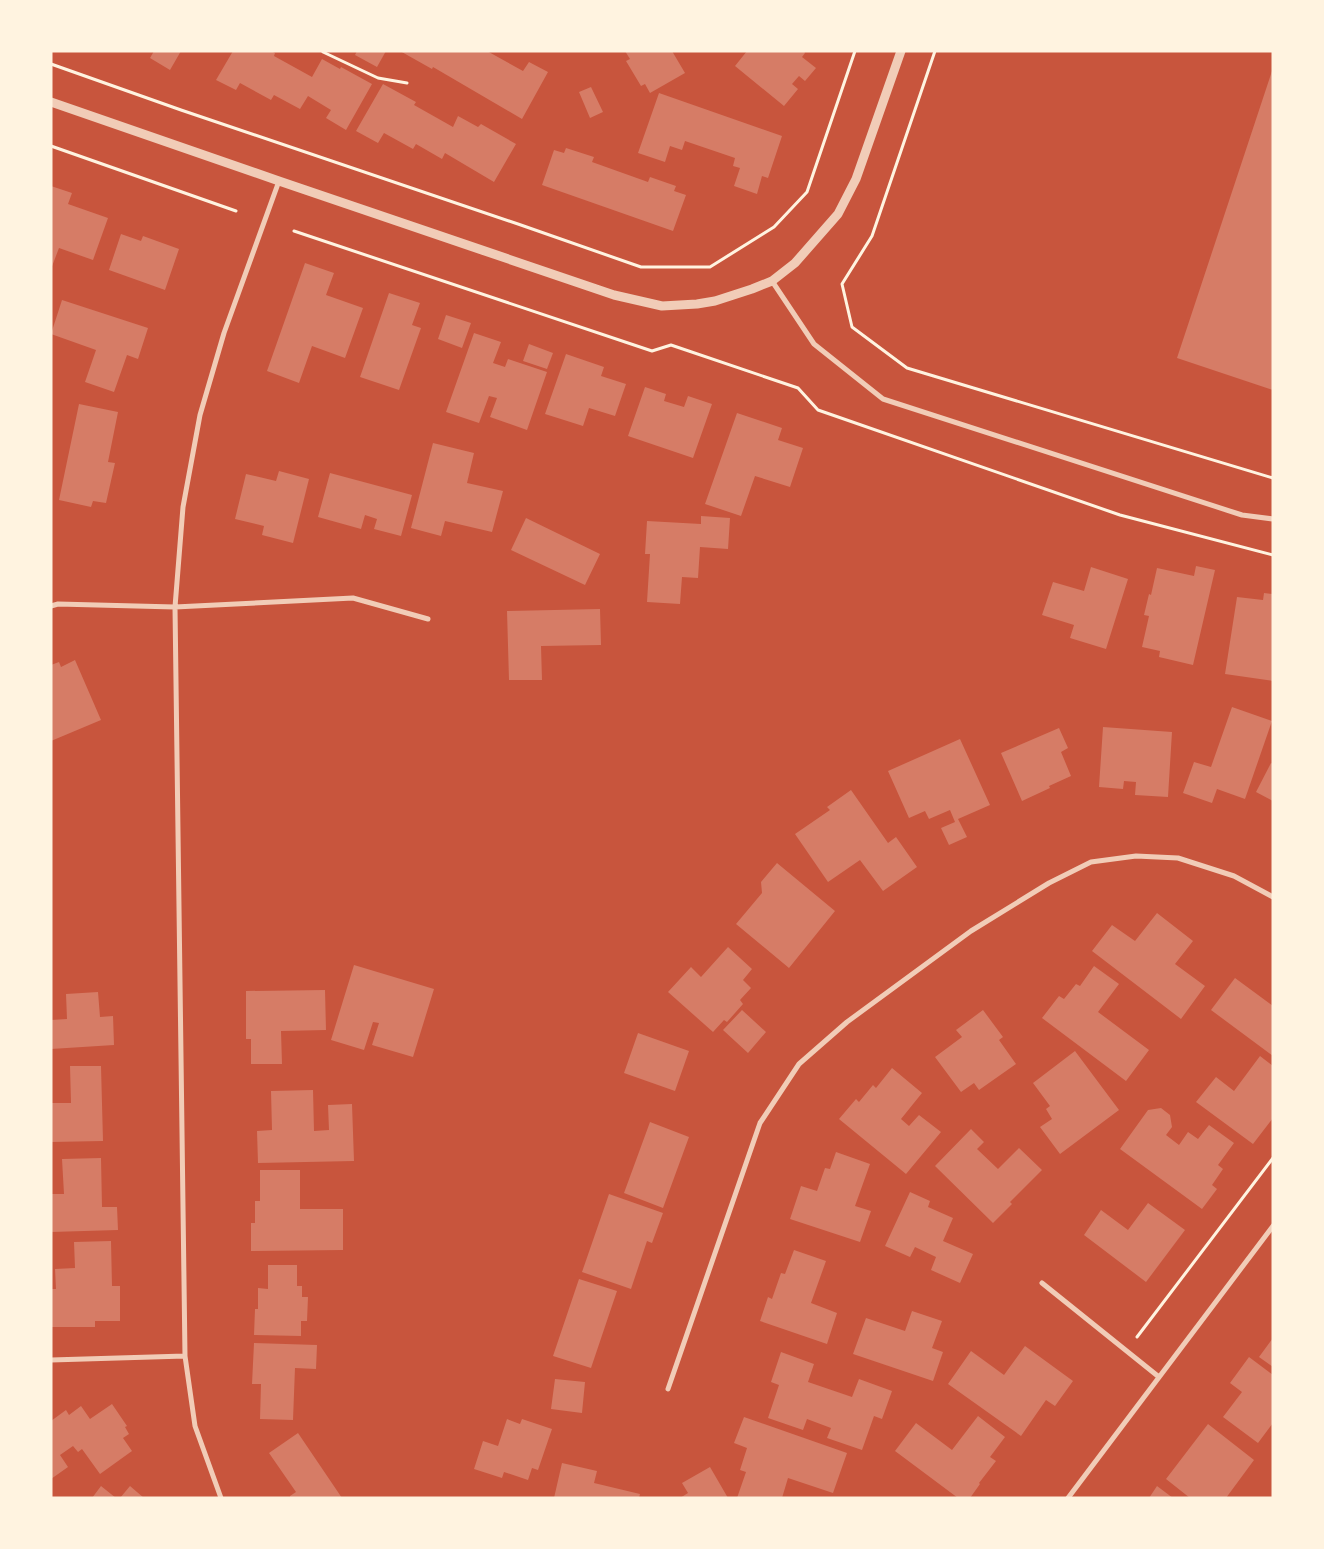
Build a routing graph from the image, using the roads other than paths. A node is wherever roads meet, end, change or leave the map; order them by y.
1 (901, 51) edge
2 (51, 102) edge
3 (279, 181) junction
4 (772, 281) junction
5 (1273, 519) edge
6 (51, 606) edge
7 (175, 607) junction
8 (428, 618) dead end
9 (1273, 897) edge
10 (1273, 1226) edge
11 (1042, 1283) dead end
12 (185, 1356) junction
13 (51, 1360) edge
14 (1159, 1377) junction
15 (668, 1389) dead end
16 (221, 1498) edge
17 (1068, 1498) edge

1 - 4 street
2 - 3 street
3 - 4 street
3 - 7 street
4 - 5 street
6 - 7 street
7 - 8 street
7 - 12 street
9 - 15 street
10 - 14 street
11 - 14 street
12 - 13 street
12 - 16 street
14 - 17 street

